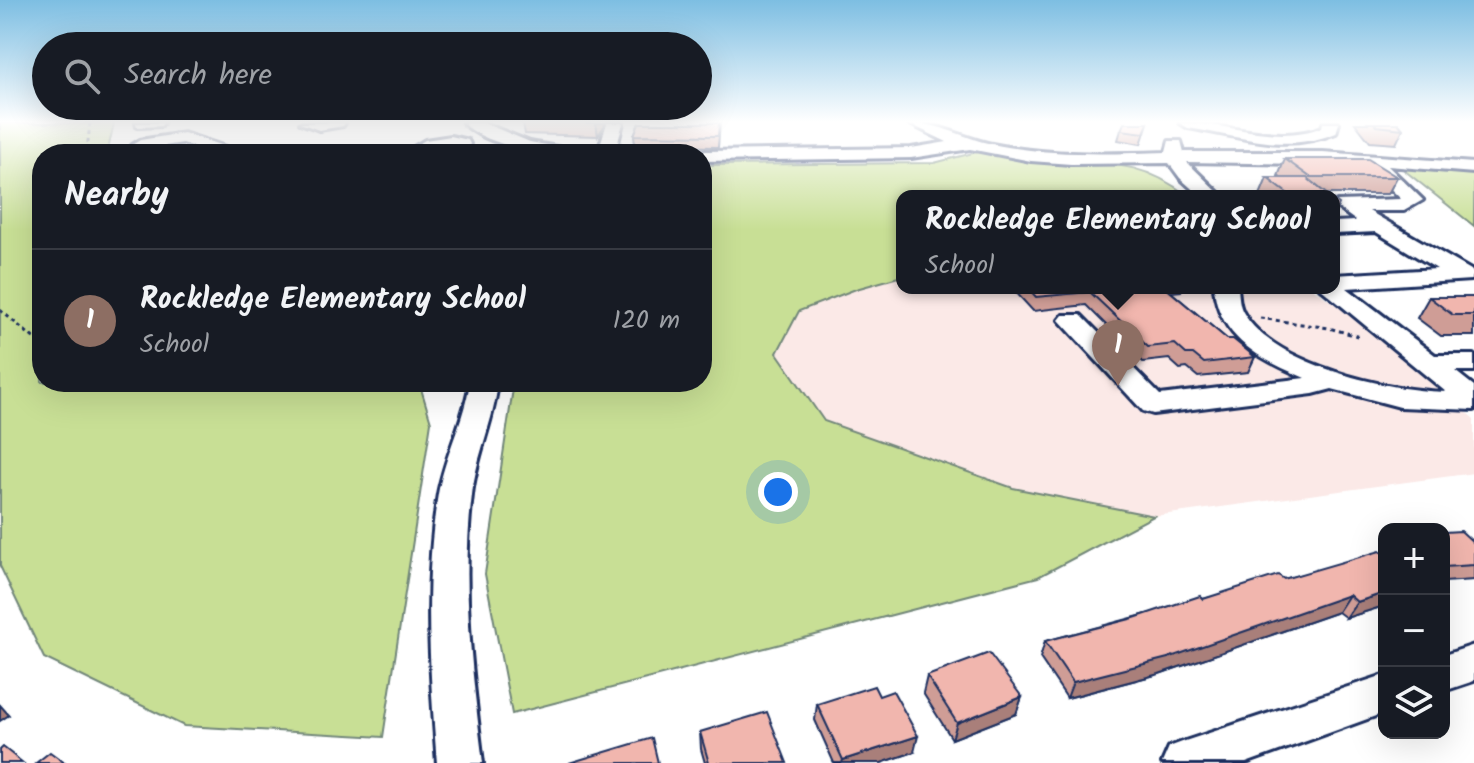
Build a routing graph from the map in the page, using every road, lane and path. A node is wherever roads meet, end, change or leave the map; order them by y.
1 (1168, 159) edge
2 (1323, 159) edge
3 (1371, 160) junction
4 (1474, 168) edge
5 (1205, 190) edge
6 (1381, 226) junction
7 (1340, 228) edge
8 (1340, 282) edge
9 (1225, 294) edge
10 (1340, 294) edge
11 (0, 310) edge
12 (1252, 316) dead end
13 (1072, 320) dead end
14 (32, 337) edge
15 (1370, 340) dead end
16 (1429, 363) junction
17 (1474, 363) edge
18 (1331, 379) junction
19 (483, 392) edge
20 (1474, 401) edge
21 (1474, 663) edge
22 (1450, 671) edge
23 (1378, 696) edge
24 (460, 763) edge
25 (1185, 763) edge

1 - 5 street
2 - 3 street
3 - 4 street
3 - 6 street
6 - 7 street
6 - 8 street
9 - 18 street
10 - 16 street
11 - 14 path
12 - 15 path
13 - 18 street
16 - 17 street
16 - 20 street
18 - 20 street
19 - 24 street
21 - 22 street
23 - 25 street

